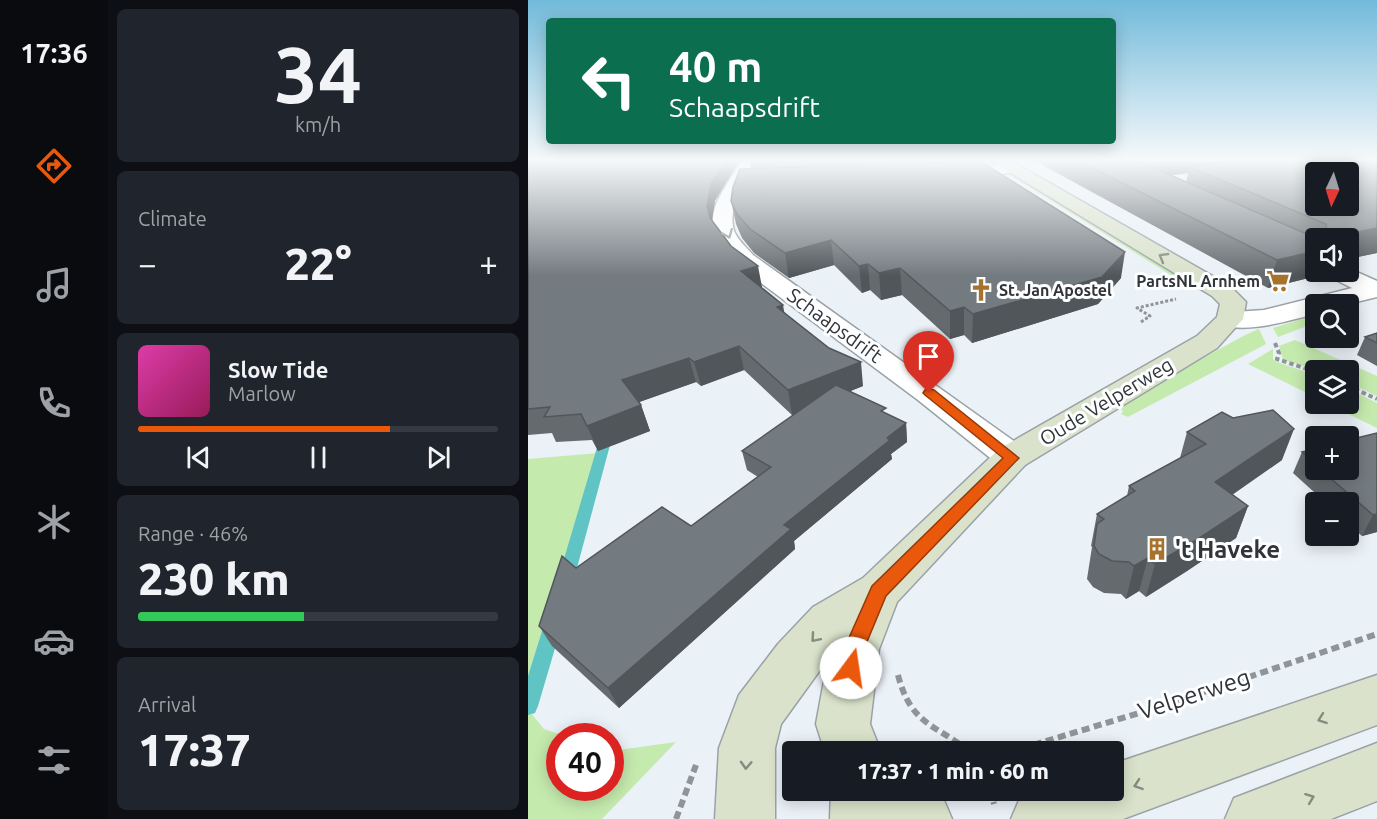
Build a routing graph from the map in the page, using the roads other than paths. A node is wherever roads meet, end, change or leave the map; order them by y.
1 (733, 199) edge
2 (1047, 199) edge
3 (1056, 199) edge
4 (1359, 281) edge
5 (1376, 289) edge
6 (1358, 294) edge
7 (1305, 309) edge
8 (1230, 319) junction
9 (1012, 458) junction
10 (879, 591) junction
11 (1377, 700) edge
12 (849, 741) edge
13 (1377, 772) edge
14 (860, 801) edge
15 (888, 801) edge
16 (745, 819) edge
17 (860, 819) edge
18 (922, 819) edge
19 (1041, 819) edge
20 (1255, 819) edge

1 -> 9 street, Schaapsdrift
2 - 8 street
8 -> 3 street
4 - 5 street
5 - 6 street
7 - 8 street
8 - 9 street, Oude Velperweg
9 - 10 street, Oude Velperweg
10 - 12 street, Oude Velperweg
10 -> 16 street, Oude Velperweg
11 -> 19 street
20 -> 13 street
14 - 17 street
15 - 18 street

